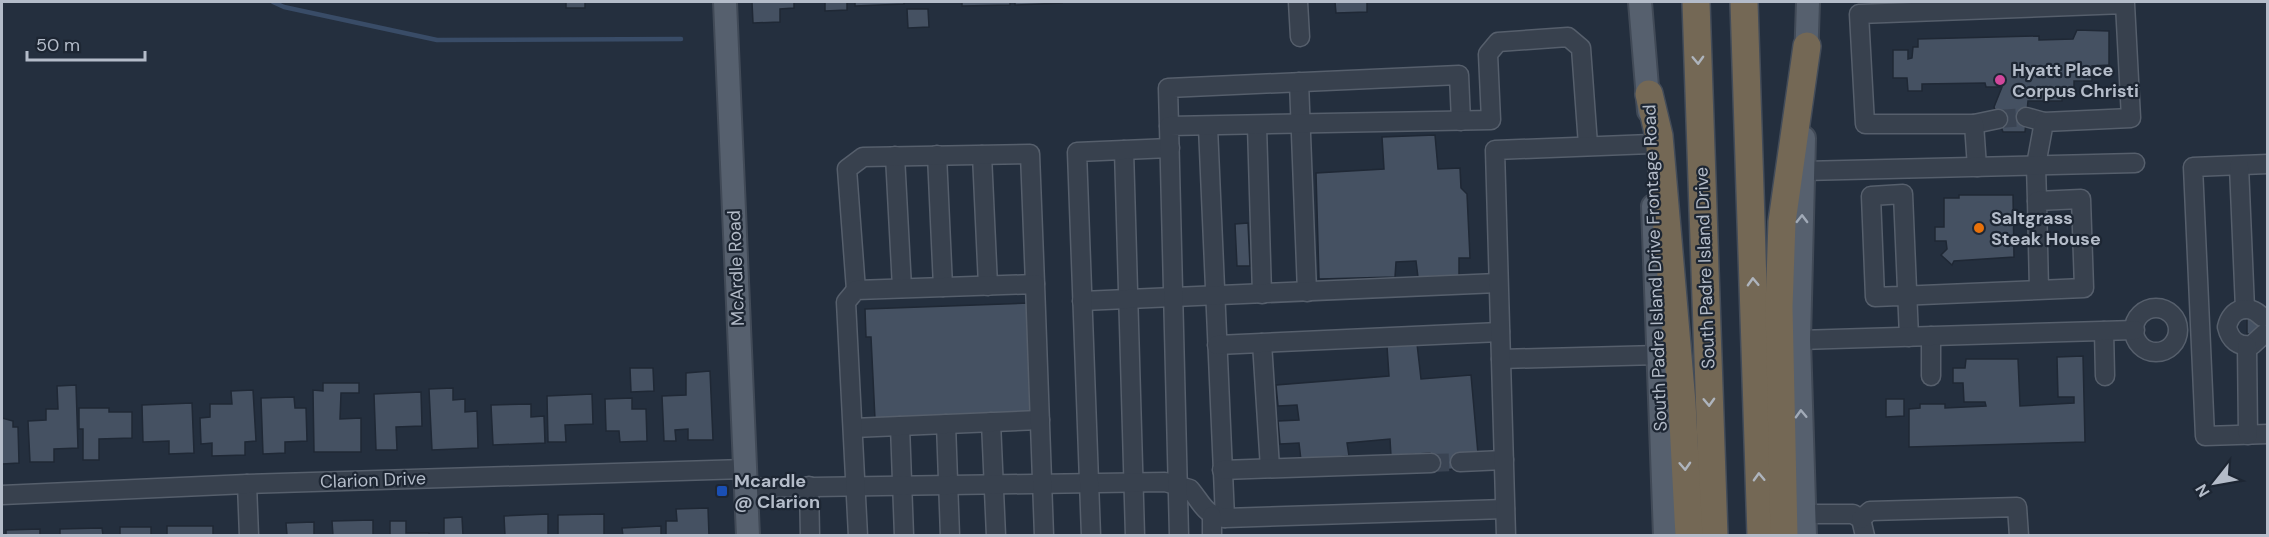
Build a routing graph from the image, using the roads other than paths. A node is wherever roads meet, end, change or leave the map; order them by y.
1 (725, 2) edge
2 (1298, 2) edge
3 (1640, 2) edge
4 (1696, 2) edge
5 (1744, 2) edge
6 (1808, 2) edge
7 (1300, 37) dead end
8 (1806, 46) junction
9 (1299, 82) junction
10 (1649, 94) junction
11 (2026, 117) tunnel mouth
12 (1998, 118) tunnel mouth
13 (1491, 120) junction
14 (1461, 121) junction
15 (2044, 122) junction
16 (1974, 124) junction
17 (1300, 125) junction
18 (1169, 126) junction
19 (1257, 126) junction
20 (1208, 127) junction
21 (1651, 144) junction
22 (1588, 145) junction
23 (1170, 148) junction
24 (1124, 150) junction
25 (1495, 150) junction
26 (982, 155) junction
27 (895, 156) junction
28 (938, 156) junction
29 (2135, 163) dead end
30 (2268, 164) edge
31 (2036, 165) junction
32 (2239, 166) junction
33 (1977, 167) junction
34 (1902, 168) junction
35 (1870, 169) junction
36 (1803, 171) junction
37 (1903, 194) junction
38 (1871, 196) junction
39 (2037, 201) junction
40 (1498, 283) junction
41 (1035, 284) junction
42 (988, 286) junction
43 (943, 287) junction
44 (902, 288) junction
45 (856, 290) junction
46 (2039, 290) junction
47 (1307, 292) junction
48 (1262, 294) junction
49 (1215, 296) junction
50 (1907, 296) junction
51 (1172, 297) junction
52 (1128, 298) junction
53 (1082, 301) junction
54 (2245, 309) junction
55 (2227, 327) junction
56 (2199, 328) junction
57 (2178, 329) junction
58 (2135, 330) junction
59 (2104, 331) junction
60 (1500, 333) junction
61 (1931, 336) junction
62 (1909, 337) junction
63 (1799, 340) junction
64 (1262, 343) junction
65 (1217, 345) junction
66 (2247, 346) junction
67 (1659, 355) junction
68 (1501, 359) junction
69 (1932, 376) dead end
70 (2105, 376) dead end
71 (1040, 420) junction
72 (991, 422) junction
73 (946, 424) junction
74 (900, 426) junction
75 (853, 428) junction
76 (2268, 434) edge
77 (2248, 435) junction
78 (1504, 460) junction
79 (1460, 462) tunnel mouth
80 (1431, 463) tunnel mouth
81 (1270, 468) junction
82 (1222, 470) junction
83 (746, 478) junction
84 (1133, 482) junction
85 (1088, 483) junction
86 (247, 484) junction
87 (948, 484) junction
88 (994, 484) junction
89 (1043, 484) junction
90 (1178, 484) junction
91 (902, 485) junction
92 (808, 486) junction
93 (856, 486) junction
94 (2, 495) edge
95 (1505, 509) junction
96 (1218, 517) junction
97 (1805, 525) edge
98 (1863, 527) edge
99 (249, 536) edge
100 (748, 536) edge
101 (810, 536) edge
102 (858, 536) edge
103 (904, 536) edge
104 (950, 536) edge
105 (996, 536) edge
106 (1044, 536) edge
107 (1091, 536) edge
108 (1135, 536) edge
109 (1179, 536) edge
110 (1212, 536) edge
111 (1506, 536) edge
112 (1665, 536) edge
113 (1689, 536) edge
114 (1714, 536) edge
115 (1761, 536) edge
116 (1784, 536) edge
117 (2019, 536) edge

1 - 83 main road, McArdle Road
2 - 7 street
3 - 10 main road, South Padre Island Drive Frontage Road
4 -> 114 highway, South Padre Island Drive
115 -> 5 highway
6 - 8 main road
8 - 36 main road
8 - 116 highway
9 - 14 street
9 - 17 street
9 - 18 street
10 - 21 main road, South Padre Island Drive Frontage Road
10 -> 113 highway
11 - 15 street
12 - 16 street
13 - 14 street
13 - 22 street
13 - 25 street
14 - 17 street
15 - 16 street
15 - 31 street
16 - 33 street
17 - 19 street
17 - 47 street
18 - 20 street
18 - 23 street
19 - 20 street
19 - 48 street
20 - 49 street
21 - 22 street
21 - 67 main road, South Padre Island Drive Frontage Road
22 - 25 street
23 - 24 street
23 - 51 street
24 - 52 street
24 - 53 street
25 - 40 street
26 - 28 street
26 - 41 street
26 - 42 street
27 - 28 street
27 - 44 street
27 - 45 street
28 - 43 street
29 - 31 street
30 - 32 street
31 - 33 street
31 - 39 street
32 - 54 street
32 - 56 street
33 - 34 street
34 - 35 street
34 - 37 street
35 - 36 street
35 - 38 street
63 -> 36 main road
37 - 38 street
37 - 50 street
38 - 50 street
39 - 46 street
39 - 46 street
40 - 47 street
40 - 60 street
41 - 42 street
41 - 71 street
42 - 43 street
43 - 44 street
44 - 45 street
45 - 75 street
46 - 50 street
47 - 48 street
48 - 49 street
49 - 51 street
49 - 65 street
50 - 62 street
51 - 52 street
51 - 90 street
52 - 53 street
52 - 84 street
53 - 85 street
54 - 55 street
54 - 66 street
55 - 56 street
55 - 66 street
56 - 57 street
56 - 77 street
57 - 58 street
57 - 58 street
58 - 59 street
59 - 61 street
59 - 70 street
60 - 64 street
60 - 68 street
61 - 62 street
61 - 69 street
62 - 63 street
97 -> 63 main road
64 - 65 street
64 - 81 street
65 - 82 street
66 - 77 street
67 - 68 street
67 - 112 main road, South Padre Island Drive Frontage Road
68 - 78 street
71 - 72 street
71 - 89 street
72 - 73 street
72 - 88 street
73 - 74 street
73 - 87 street
74 - 75 street
74 - 91 street
75 - 93 street
76 - 77 street
78 - 79 street
78 - 95 street
80 - 81 street
81 - 82 street
82 - 96 street
83 - 86 street, Clarion Drive
83 - 92 street, Clarion Drive
83 - 100 main road, McArdle Road
84 - 85 street, Clarion Drive
84 - 90 street, Clarion Drive
84 - 108 street
85 - 89 street, Clarion Drive
85 - 107 street
86 - 94 street, Clarion Drive
86 - 99 street
87 - 88 street, Clarion Drive
87 - 91 street, Clarion Drive
87 - 104 street
88 - 89 street, Clarion Drive
88 - 105 street
89 - 106 street
90 - 96 street
90 - 109 street
91 - 93 street, Clarion Drive
91 - 103 street
92 - 93 street, Clarion Drive
92 - 101 street
93 - 102 street
95 - 96 street
95 - 111 street
96 - 110 street
97 - 98 street
98 - 117 street

